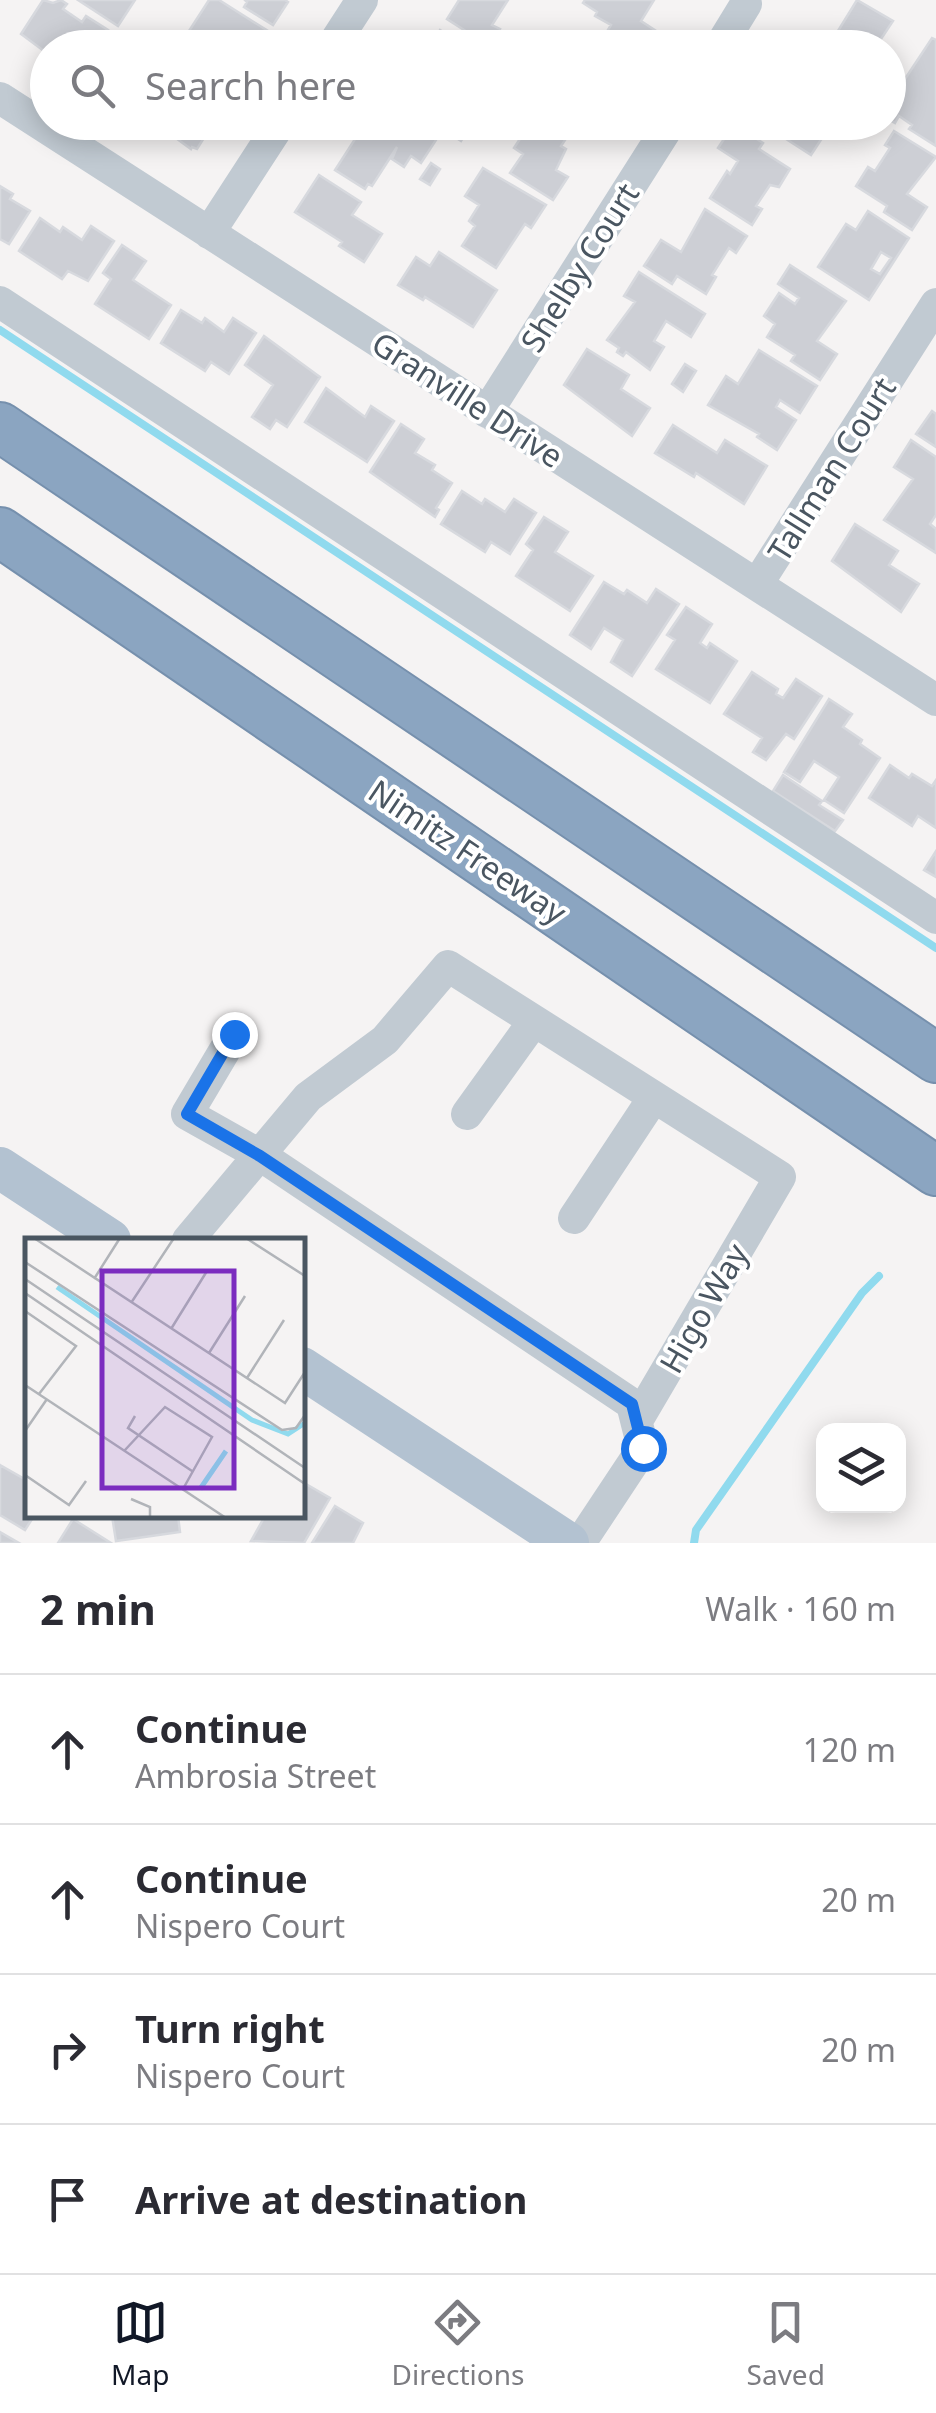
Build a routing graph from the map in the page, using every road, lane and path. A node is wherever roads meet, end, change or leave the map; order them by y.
1 (362, 0) edge
2 (746, 4) dead end
3 (343, 30) edge
4 (730, 30) edge
5 (0, 98) edge
6 (30, 117) edge
7 (65, 140) edge
8 (269, 140) edge
9 (660, 140) edge
10 (208, 233) junction
11 (0, 302) edge
12 (936, 304) edge
13 (487, 412) junction
14 (0, 427) edge
15 (0, 532) edge
16 (758, 584) junction
17 (936, 700) edge
18 (936, 918) edge
19 (534, 1021) junction
20 (234, 1034) dead end
21 (936, 1058) edge
22 (654, 1097) junction
23 (467, 1114) dead end
24 (260, 1156) junction
25 (0, 1168) edge
26 (936, 1171) edge
27 (574, 1218) dead end
28 (107, 1238) edge
29 (190, 1238) edge
30 (305, 1370) edge
31 (638, 1419) junction
32 (568, 1543) edge
33 (580, 1543) edge

1 - 3 street
2 - 4 street
5 - 6 street, Granville Drive
7 - 10 street, Granville Drive
8 - 10 street
9 - 13 street, Shelby Court
10 - 13 street, Granville Drive
11 - 18 street
12 - 16 street, Tallman Court
13 - 16 street, Granville Drive
14 - 21 highway
15 - 26 highway, Nimitz Freeway
16 - 17 street, Granville Drive
19 - 22 street
19 - 23 street
19 - 24 street
20 - 24 street
22 - 27 street
22 - 31 street, Higo Way
24 - 29 street
24 - 31 street
25 - 28 main road
30 - 32 main road
31 - 33 street, Higo Way

